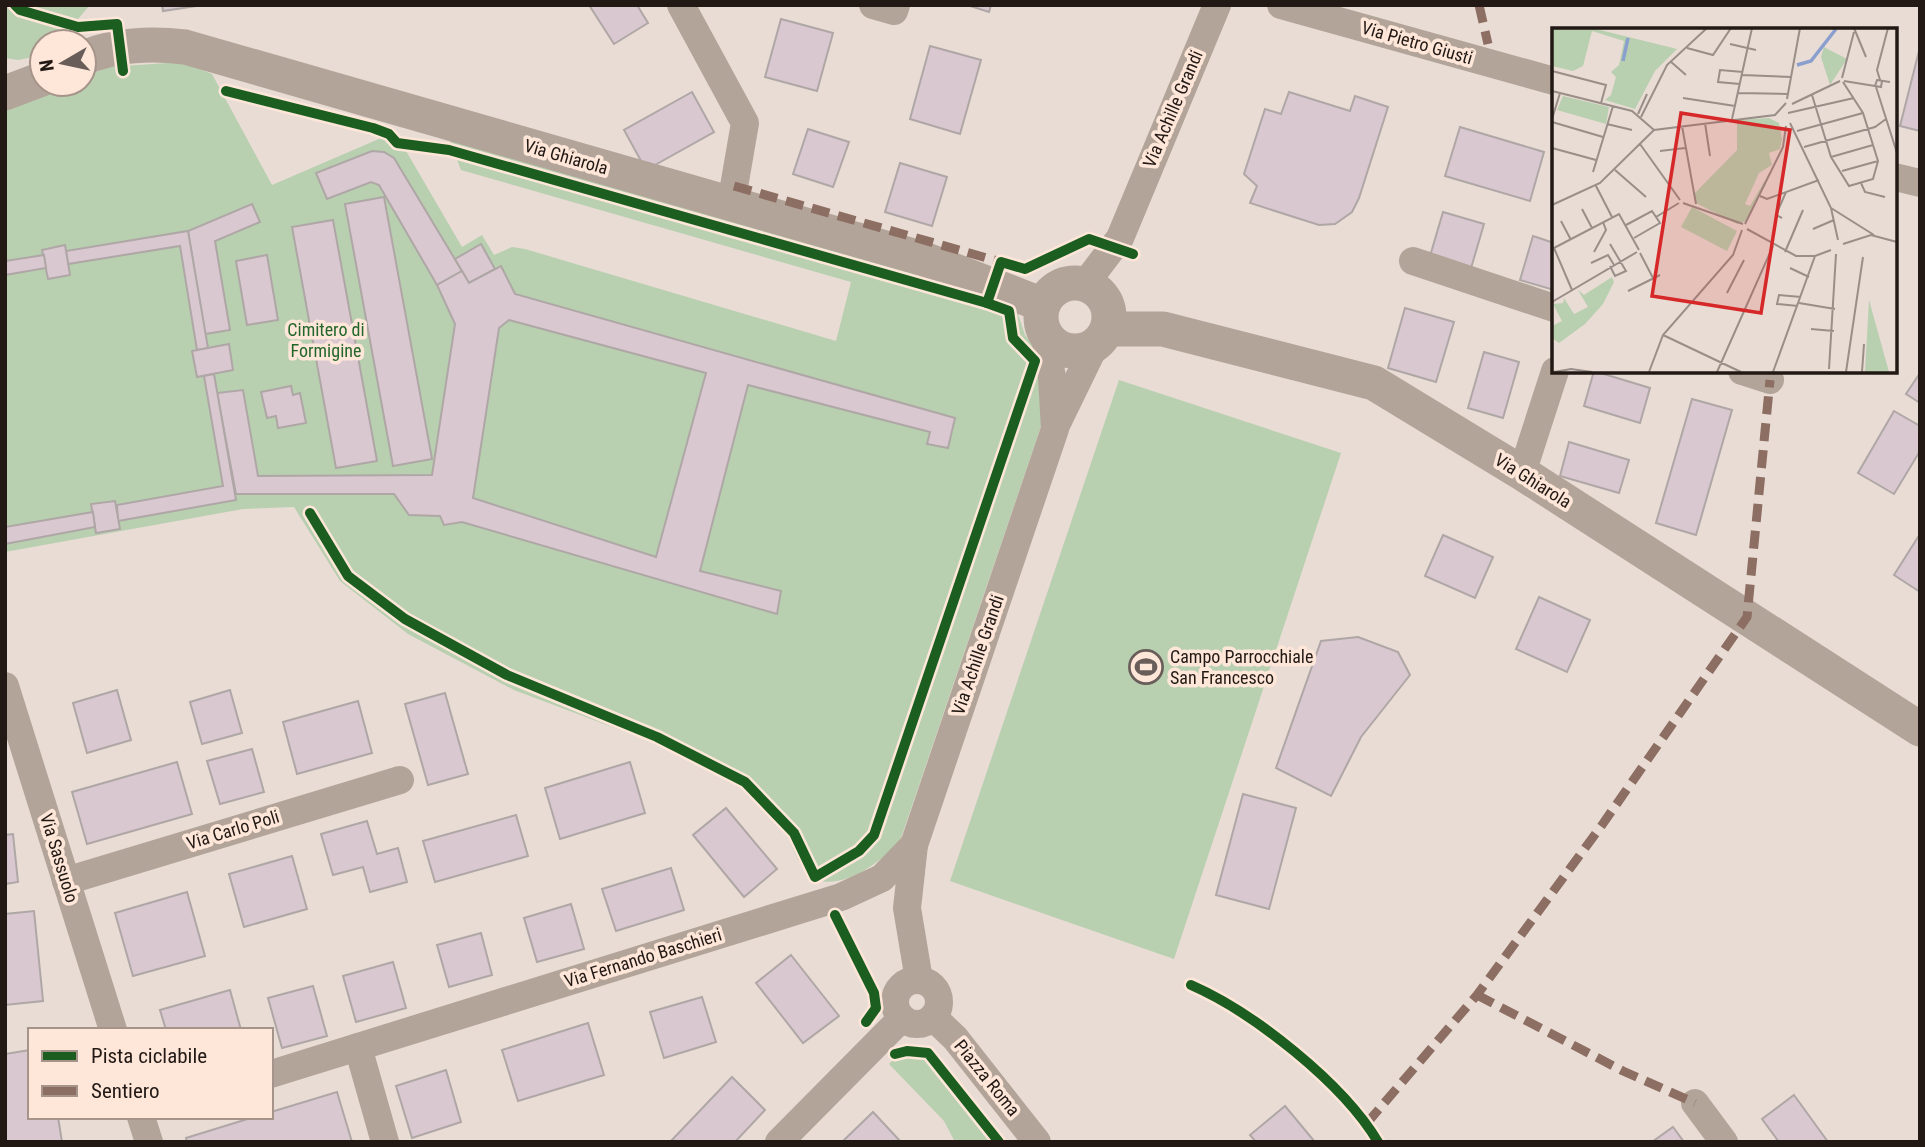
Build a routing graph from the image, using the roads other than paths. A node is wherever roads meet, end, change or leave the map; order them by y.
1 (681, 5) edge
2 (873, 5) edge
3 (896, 5) edge
4 (1217, 5) edge
5 (1281, 5) edge
6 (98, 53) edge
7 (28, 66) edge
8 (5, 68) edge
9 (1552, 80) edge
10 (28, 84) edge
11 (5, 93) edge
12 (1897, 177) edge
13 (1920, 183) edge
14 (731, 204) junction
15 (1413, 261) dead end
16 (1085, 284) junction
17 (1552, 307) edge
18 (1043, 319) junction
19 (1101, 338) junction
20 (1554, 373) edge
21 (1748, 373) edge
22 (1770, 380) dead end
23 (1055, 429) junction
24 (1522, 473) junction
25 (5, 686) edge
26 (1920, 729) edge
27 (400, 780) dead end
28 (914, 845) junction
29 (66, 881) junction
30 (919, 980) junction
31 (933, 1017) junction
32 (902, 1018) junction
33 (112, 1028) edge
34 (358, 1047) junction
35 (273, 1073) edge
36 (1695, 1103) dead end
37 (142, 1119) edge
38 (149, 1142) edge
39 (385, 1142) edge
40 (779, 1142) edge
41 (1037, 1142) edge
42 (1724, 1142) edge

1 - 14 street
2 - 3 street
4 - 16 street, Via Achille Grandi
5 - 9 street, Via Pietro Giusti
6 - 14 street, Via Ghiarola
7 - 8 street
10 - 11 street
12 - 13 street
14 - 18 street, Via Ghiarola
15 - 17 street
16 - 18 street
16 - 19 street
18 - 19 street, Via Ghiarola
18 - 23 street, Via Achille Grandi
19 - 23 street
19 - 24 street, Via Ghiarola
20 - 24 street
21 - 22 street
23 - 28 street, Via Achille Grandi
24 - 26 street, Via Ghiarola
25 - 29 street, Via Sassuolo
27 - 29 street, Via Carlo Poli
28 - 30 street, Via Achille Grandi
28 - 34 street, Via Fernando Baschieri
29 - 33 street, Via Sassuolo
30 - 31 street
30 - 32 street
31 - 32 street
31 - 41 street, Piazza Roma
32 - 40 street
34 - 35 street, Via Fernando Baschieri
34 - 39 street
36 - 42 street
37 - 38 street

